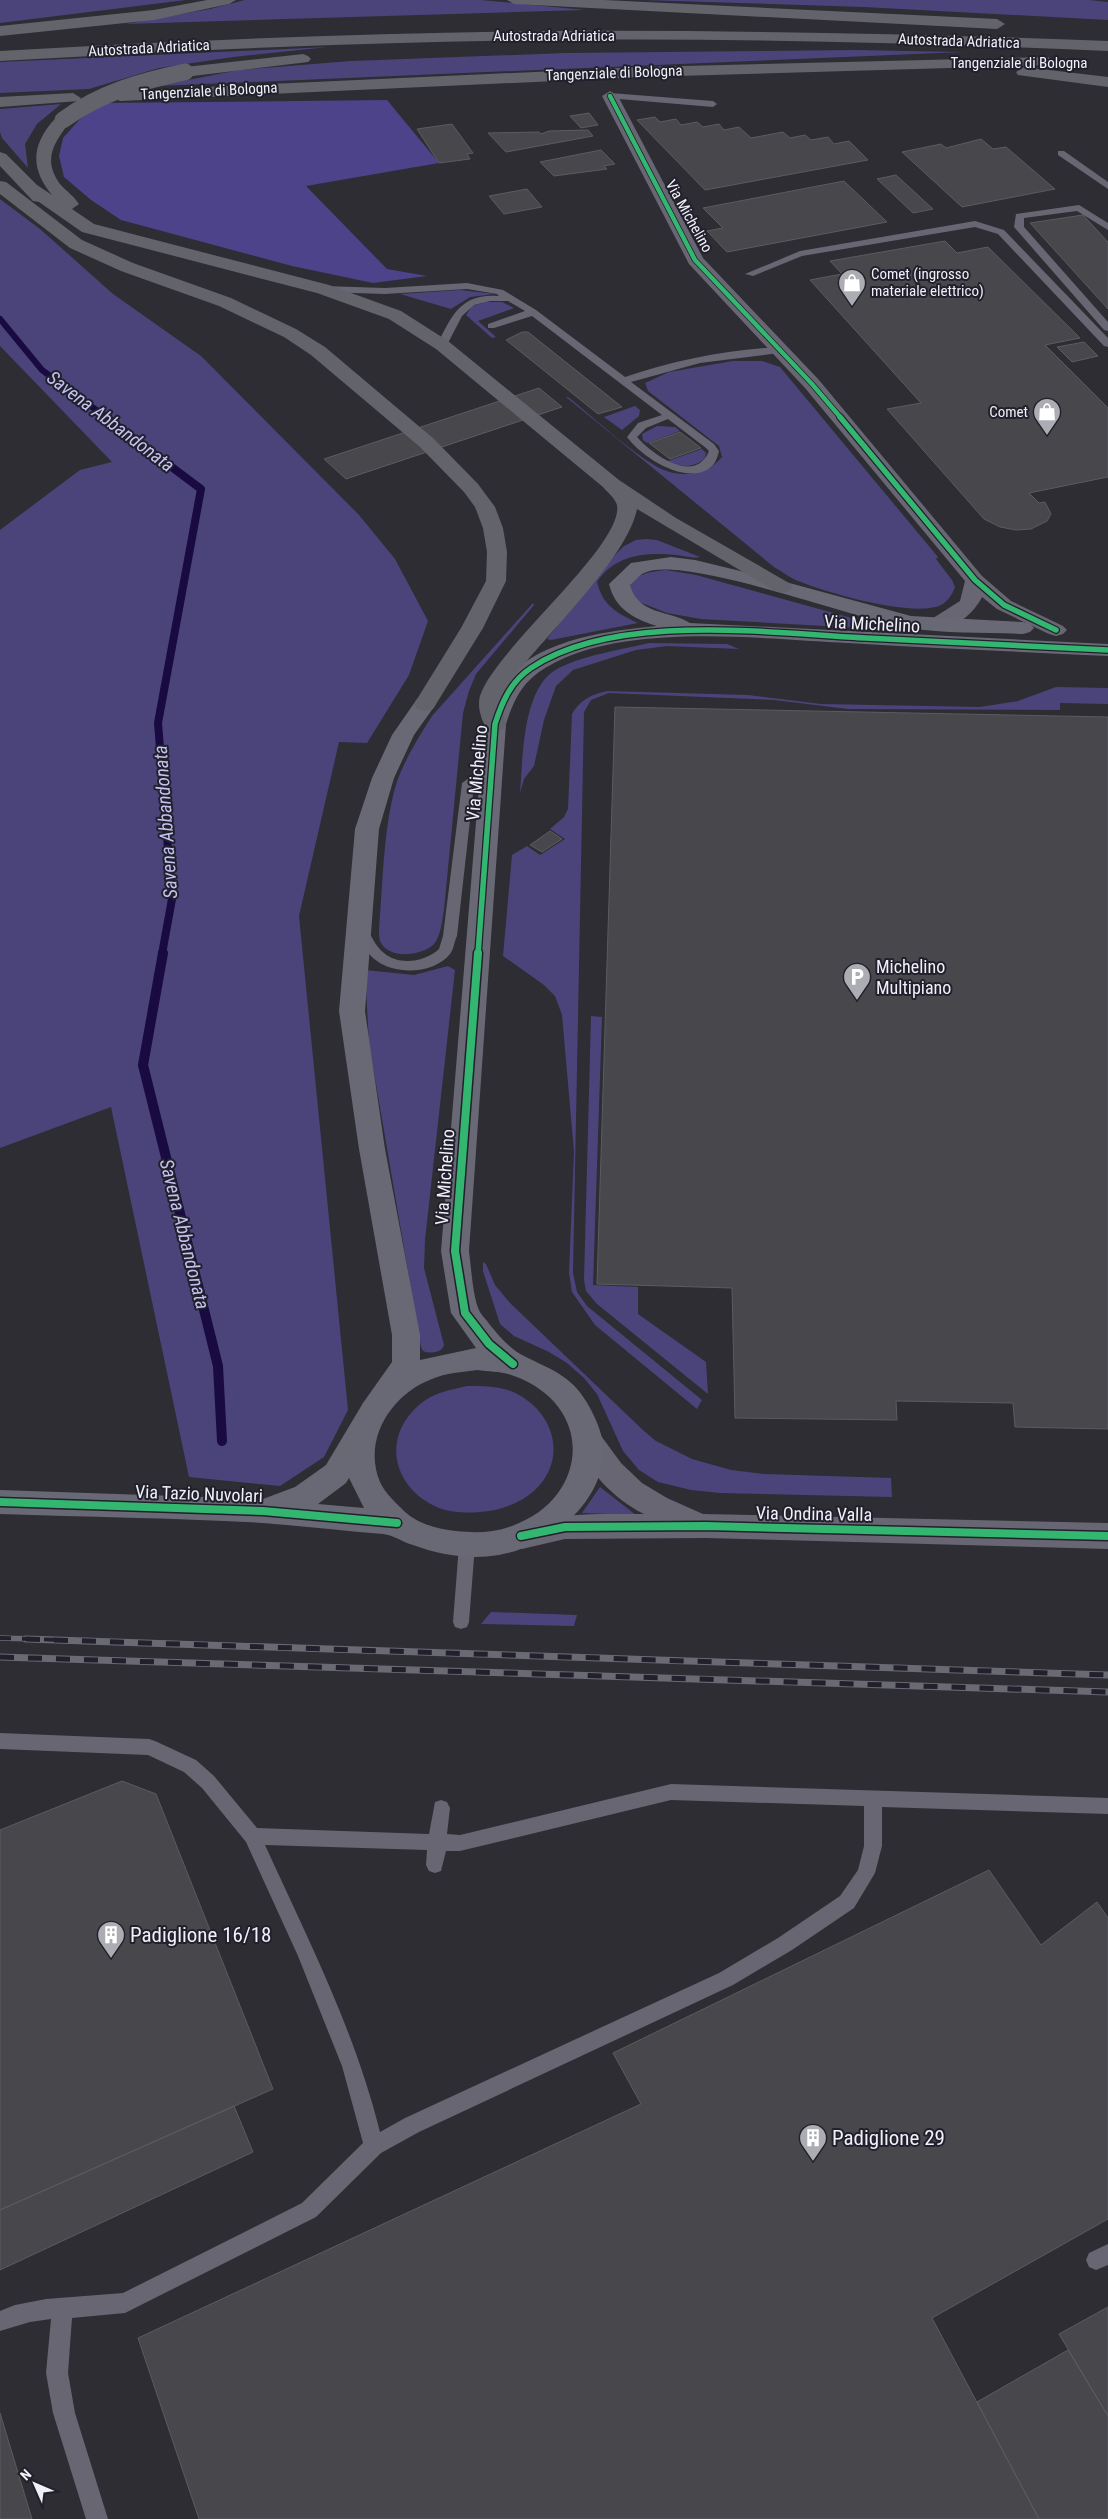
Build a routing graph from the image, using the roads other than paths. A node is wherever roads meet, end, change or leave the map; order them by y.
1 (228, 0) edge
2 (514, 0) edge
3 (1014, 25) dead end
4 (1055, 29) dead end
5 (190, 30) dead end
6 (0, 31) edge
7 (122, 33) dead end
8 (0, 41) edge
9 (986, 42) junction
10 (1108, 46) edge
11 (374, 54) dead end
12 (0, 56) edge
13 (319, 58) dead end
14 (1075, 62) dead end
15 (778, 67) junction
16 (1108, 82) edge
17 (120, 96) dead end
18 (610, 96) joint
19 (73, 98) dead end
20 (0, 102) edge
21 (713, 104) dead end
22 (1061, 153) dead end
23 (0, 157) edge
24 (0, 186) edge
25 (1108, 186) edge
26 (32, 189) junction
27 (1108, 227) edge
28 (152, 245) junction
29 (114, 262) junction
30 (750, 274) dead end
31 (322, 289) junction
32 (518, 301) junction
33 (533, 312) junction
34 (491, 326) dead end
35 (1108, 328) edge
36 (442, 344) junction
37 (1108, 344) edge
38 (779, 350) junction
39 (623, 381) junction
40 (668, 416) junction
41 (612, 484) junction
42 (975, 580) junction
43 (782, 587) junction
44 (937, 624) junction
45 (695, 629) junction
46 (1056, 630) junction
47 (1108, 632) edge
48 (1108, 650) edge
49 (424, 704) joint
50 (495, 724) junction
51 (492, 766) junction
52 (358, 923) junction
53 (513, 1364) junction
54 (378, 1402) junction
55 (362, 1432) junction
56 (589, 1441) junction
57 (0, 1502) edge
58 (263, 1511) junction
59 (397, 1523) junction
60 (706, 1526) junction
61 (521, 1536) junction
62 (1108, 1536) edge
63 (467, 1545) junction
64 (461, 1622) dead end
65 (0, 1741) edge
66 (873, 1798) junction
67 (1108, 1806) edge
68 (442, 1808) dead end
69 (252, 1836) junction
70 (437, 1843) junction
71 (435, 1864) dead end
72 (374, 2146) junction
73 (62, 2308) junction
74 (0, 2321) edge
75 (97, 2519) edge

1 - 6 highway
2 - 3 highway
4 - 5 highway, Autostrada Adriatica
7 - 8 highway, Autostrada Adriatica
9 - 10 highway, Autostrada Adriatica
9 - 11 highway
9 - 12 highway, Autostrada Adriatica
13 - 28 highway, bridge
14 - 15 highway, Tangenziale di Bologna
15 - 16 highway
15 - 17 highway, Tangenziale di Bologna
18 - 21 lane, Via Michelino
18 - 38 street, Via Michelino
19 - 20 highway
22 - 25 lane
23 - 26 highway
24 - 29 highway
26 - 28 highway
26 - 29 highway
27 - 35 lane
28 - 31 highway
29 - 49 highway
30 - 37 lane
31 - 32 lane
31 - 36 highway
32 - 33 lane
32 - 36 lane
33 - 34 lane
33 - 39 lane
36 - 41 highway
38 - 39 lane
38 - 42 street, Via Michelino
39 - 40 lane
40 - 40 lane
41 - 43 highway
41 - 50 highway
42 - 44 street, Via Michelino
42 - 46 street, Via Michelino
43 - 44 street, Via Michelino
43 - 45 street, Via Michelino
44 - 46 street, Via Michelino
45 - 48 street, Via Michelino
45 - 50 street, Via Michelino
46 - 47 street, Via Michelino
49 - 52 street
50 - 51 street, Via Michelino
51 - 52 lane, Via Michelino
51 - 53 street, Via Michelino
52 - 54 street
53 - 54 street
53 - 56 street
54 - 55 street, Via Tazio Nuvolari
55 - 58 street, Via Tazio Nuvolari
55 - 59 street
56 - 60 street, Via Ondina Valla
56 - 61 street
57 - 58 street, Via Tazio Nuvolari
58 - 59 street, Via Tazio Nuvolari
59 - 63 street
60 - 61 street, Via Ondina Valla
60 - 62 street, Via Ondina Valla
61 - 63 street
63 - 64 lane
65 - 69 lane
66 - 67 lane
66 - 70 lane
66 - 72 lane
68 - 70 lane
69 - 70 lane
69 - 72 lane
70 - 71 lane
72 - 73 lane
73 - 74 lane
73 - 75 lane

